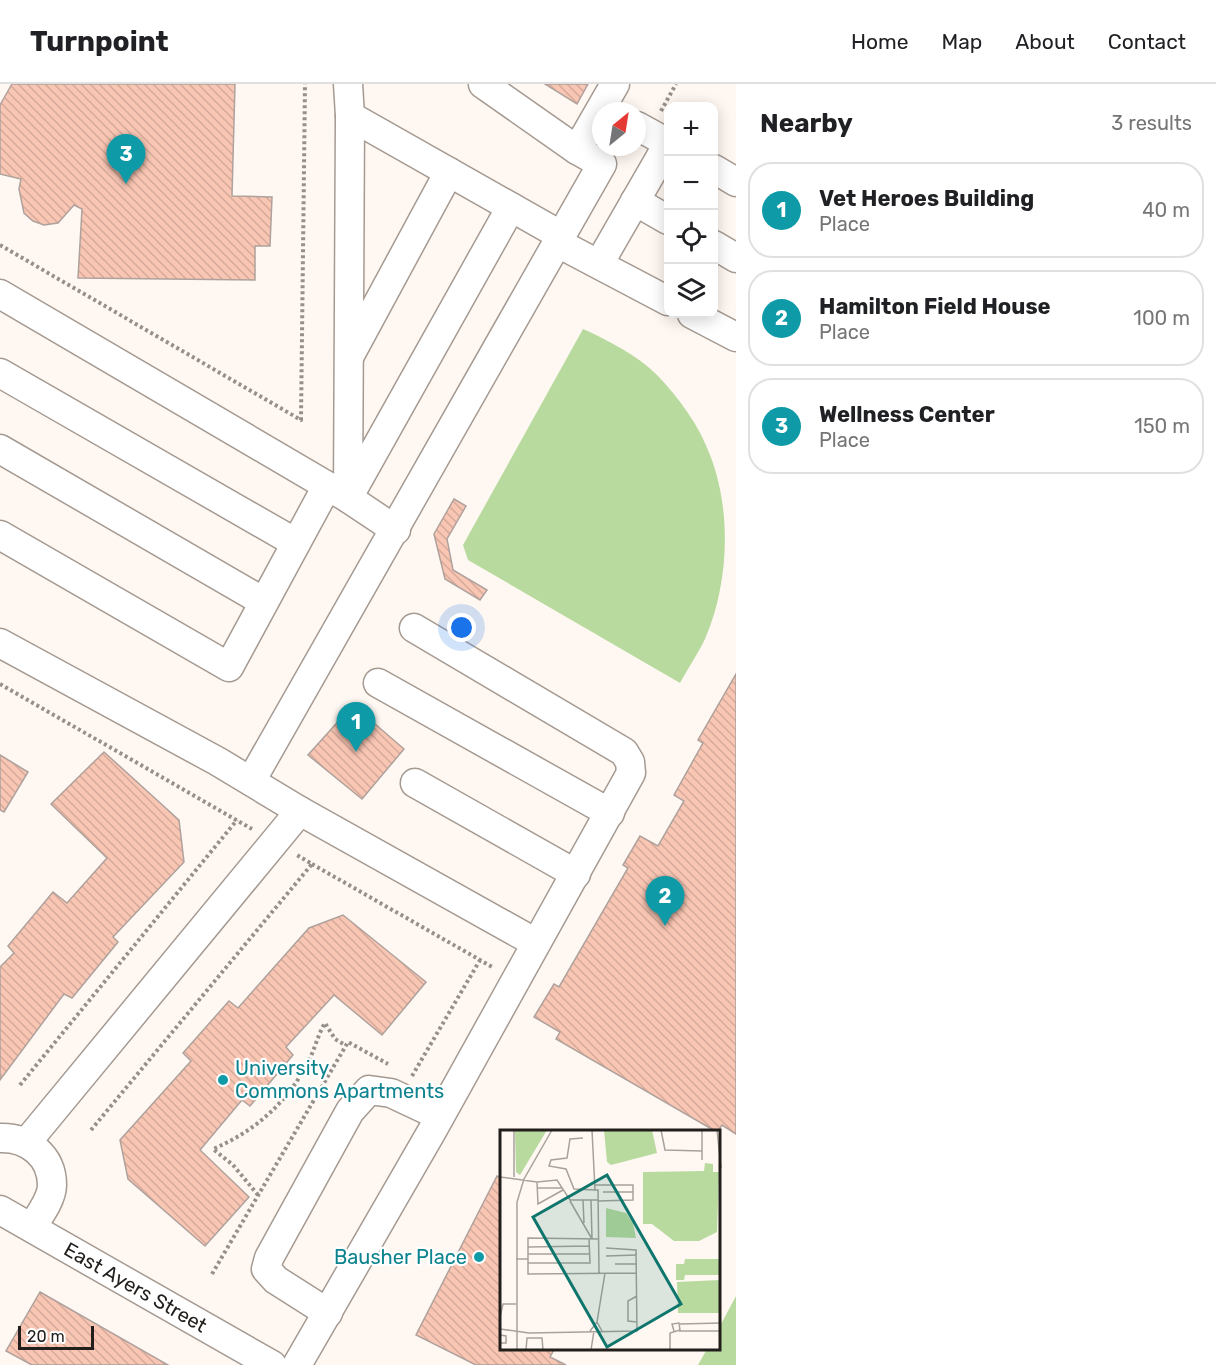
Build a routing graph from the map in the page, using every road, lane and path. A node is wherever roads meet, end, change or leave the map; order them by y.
1 (305, 84) edge
2 (348, 84) edge
3 (483, 84) edge
4 (609, 100) edge
5 (350, 116) junction
6 (646, 131) edge
7 (664, 140) edge
8 (577, 150) junction
9 (664, 152) edge
10 (718, 171) edge
11 (449, 172) junction
12 (736, 182) edge
13 (635, 201) junction
14 (511, 207) junction
15 (664, 217) edge
16 (560, 239) junction
17 (0, 245) edge
18 (718, 247) edge
19 (736, 258) edge
20 (598, 264) junction
21 (0, 294) edge
22 (664, 298) edge
23 (700, 318) edge
24 (736, 337) edge
25 (348, 358) junction
26 (0, 373) edge
27 (0, 449) edge
28 (337, 492) junction
29 (396, 530) junction
30 (0, 536) edge
31 (296, 543) junction
32 (264, 602) junction
33 (414, 628) dead end
34 (0, 643) edge
35 (378, 682) dead end
36 (0, 684) edge
37 (251, 781) junction
38 (415, 783) dead end
39 (300, 811) junction
40 (610, 813) junction
41 (237, 820) junction
42 (276, 842) junction
43 (312, 864) junction
44 (576, 874) junction
45 (536, 943) junction
46 (516, 980) junction
47 (345, 1046) dead end
48 (20, 1085) dead end
49 (440, 1116) junction
50 (91, 1130) dead end
51 (14, 1140) edge
52 (258, 1195) dead end
53 (0, 1210) edge
54 (32, 1227) junction
55 (328, 1313) junction
56 (272, 1365) edge
57 (297, 1365) edge

1 - 17 path
2 - 5 lane
3 - 8 lane
4 - 8 lane
5 - 11 lane
5 - 25 lane
6 - 7 lane
8 - 16 lane
9 - 13 lane
10 - 12 lane
11 - 14 lane
11 - 25 lane
13 - 15 lane
13 - 20 lane
14 - 16 lane
14 - 28 lane
16 - 20 lane
16 - 29 lane
18 - 19 lane
20 - 22 lane
21 - 28 lane
23 - 24 lane
25 - 28 lane
26 - 31 lane
27 - 32 lane
28 - 29 lane
28 - 31 lane
29 - 37 lane
30 - 32 lane
31 - 32 lane
33 - 40 lane
34 - 37 lane
35 - 40 lane
36 - 41 path
37 - 39 lane
38 - 44 lane
39 - 42 lane
39 - 45 lane
40 - 44 lane
41 - 42 path
41 - 48 path
42 - 43 path
42 - 51 lane
43 - 46 path
43 - 50 path
44 - 45 lane
45 - 46 lane
46 - 49 lane
47 - 52 path
49 - 55 lane
49 - 55 lane
51 - 54 lane
53 - 54 lane, East Ayers Street
54 - 56 lane, East Ayers Street
55 - 57 lane

